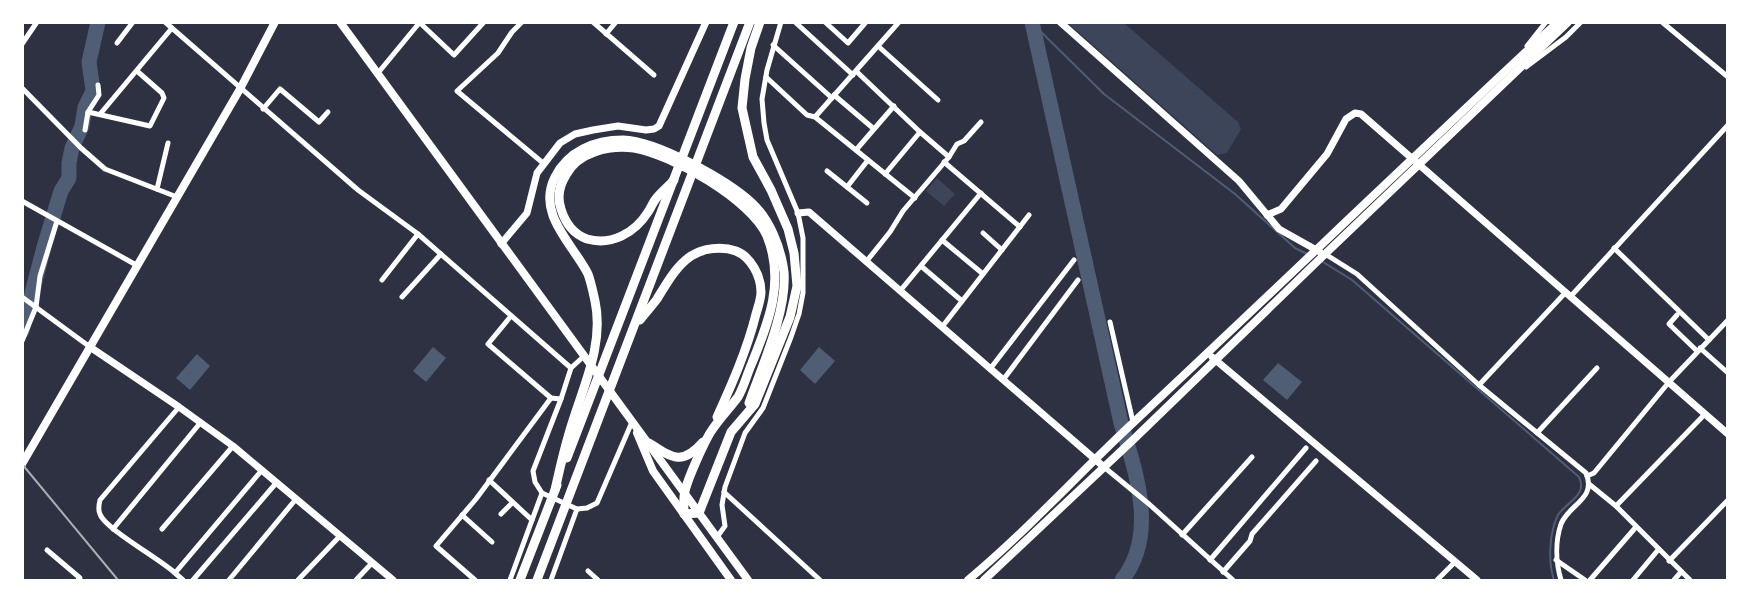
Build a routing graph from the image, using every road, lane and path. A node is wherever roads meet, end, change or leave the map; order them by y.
1 (37, 22) edge
2 (133, 22) edge
3 (165, 22) edge
4 (275, 22) edge
5 (340, 22) edge
6 (484, 22) edge
7 (522, 22) edge
8 (593, 22) edge
9 (616, 22) edge
10 (706, 22) edge
11 (734, 22) edge
12 (750, 22) edge
13 (759, 22) edge
14 (781, 22) edge
15 (795, 22) edge
16 (825, 22) edge
17 (866, 22) edge
18 (899, 22) edge
19 (1060, 22) edge
20 (1545, 22) edge
21 (1558, 22) edge
22 (1568, 22) edge
23 (1581, 22) edge
24 (1662, 22) edge
25 (420, 23) edge
26 (172, 28) junction
27 (606, 34) junction
28 (117, 43) dead end
29 (22, 44) edge
30 (774, 45) junction
31 (878, 46) junction
32 (1517, 59) junction
33 (137, 71) junction
34 (378, 73) junction
35 (854, 73) junction
36 (654, 75) dead end
37 (766, 77) junction
38 (1728, 77) edge
39 (1510, 79) junction
40 (98, 86) dead end
41 (22, 88) edge
42 (240, 89) junction
43 (833, 97) junction
44 (938, 100) dead end
45 (894, 105) junction
46 (263, 109) junction
47 (88, 112) junction
48 (328, 112) dead end
49 (101, 113) junction
50 (815, 117) junction
51 (981, 123) dead end
52 (1728, 125) edge
53 (874, 129) junction
54 (85, 130) dead end
55 (920, 132) junction
56 (168, 143) dead end
57 (856, 150) junction
58 (1413, 158) junction
59 (947, 159) junction
60 (868, 160) junction
61 (543, 163) junction
62 (1421, 164) junction
63 (827, 171) dead end
64 (885, 174) junction
65 (674, 180) junction
66 (847, 187) junction
67 (157, 189) junction
68 (981, 193) junction
69 (177, 197) junction
70 (915, 198) junction
71 (22, 201) edge
72 (867, 203) dead end
73 (798, 213) junction
74 (1029, 215) dead end
75 (1267, 215) junction
76 (57, 221) junction
77 (1020, 227) junction
78 (982, 233) dead end
79 (418, 234) junction
80 (942, 240) junction
81 (501, 244) junction
82 (1614, 248) junction
83 (1002, 250) junction
84 (1315, 251) junction
85 (441, 254) junction
86 (1325, 254) junction
87 (1074, 260) dead end
88 (866, 261) junction
89 (138, 266) junction
90 (921, 266) junction
91 (983, 274) junction
92 (382, 280) dead end
93 (1078, 280) dead end
94 (900, 291) junction
95 (1568, 294) junction
96 (22, 297) edge
97 (402, 297) dead end
98 (962, 301) junction
99 (36, 307) junction
100 (1677, 315) dead end
101 (511, 316) junction
102 (1728, 320) edge
103 (1110, 322) dead end
104 (635, 325) junction
105 (942, 327) junction
106 (1709, 340) junction
107 (22, 341) edge
108 (90, 347) junction
109 (1699, 350) junction
110 (1208, 353) junction
111 (583, 357) junction
112 (1215, 360) junction
113 (571, 368) junction
114 (1597, 368) dead end
115 (990, 369) junction
116 (1728, 373) edge
117 (1003, 380) junction
118 (1669, 382) junction
119 (1479, 385) junction
120 (551, 398) junction
121 (561, 399) junction
122 (179, 407) junction
123 (1705, 414) junction
124 (744, 419) junction
125 (201, 422) junction
126 (632, 422) junction
127 (1134, 422) junction
128 (1537, 433) junction
129 (709, 434) junction
130 (1728, 434) edge
131 (649, 443) junction
132 (233, 446) junction
133 (1306, 448) dead end
134 (1252, 457) dead end
135 (1095, 460) junction
136 (1316, 461) dead end
137 (22, 464) edge
138 (1104, 467) junction
139 (262, 470) junction
140 (1587, 476) junction
141 (489, 480) junction
142 (277, 482) junction
143 (1588, 484) junction
144 (555, 490) junction
145 (684, 492) junction
146 (724, 492) junction
147 (542, 493) junction
148 (296, 499) junction
149 (1728, 500) edge
150 (512, 503) junction
151 (1616, 506) junction
152 (577, 509) junction
153 (699, 513) junction
154 (501, 514) dead end
155 (684, 514) junction
156 (462, 515) junction
157 (532, 520) junction
158 (1636, 527) junction
159 (113, 529) junction
160 (162, 529) dead end
161 (1182, 535) junction
162 (340, 536) junction
163 (717, 537) junction
164 (492, 542) dead end
165 (47, 550) dead end
166 (1658, 550) junction
167 (1210, 560) junction
168 (1556, 560) junction
169 (1669, 561) junction
170 (372, 562) junction
171 (1455, 562) junction
172 (588, 571) dead end
173 (1223, 572) junction
174 (1681, 572) junction
175 (175, 573) junction
176 (78, 580) edge
177 (183, 580) edge
178 (193, 580) edge
179 (229, 580) edge
180 (298, 580) edge
181 (356, 580) edge
182 (393, 580) edge
183 (475, 580) edge
184 (510, 580) edge
185 (520, 580) edge
186 (537, 580) edge
187 (551, 580) edge
188 (598, 580) edge
189 (731, 580) edge
190 (748, 580) edge
191 (820, 580) edge
192 (968, 580) edge
193 (984, 580) edge
194 (1233, 580) edge
195 (1437, 580) edge
196 (1477, 580) edge
197 (1561, 580) edge
198 (1585, 580) edge
199 (1590, 580) edge
200 (1634, 580) edge
201 (1674, 580) edge
202 (1690, 580) edge

1 - 29 street
2 - 28 street
3 - 26 street
4 - 42 main road
5 - 34 main road
6 - 25 street
7 - 61 street
8 - 27 street
9 - 27 street
10 - 61 street
11 - 65 highway
12 - 104 highway
13 - 124 highway
14 - 30 street
15 - 35 street
16 - 17 street
18 - 31 street
19 - 75 street
20 - 32 street
21 - 32 main road
22 - 39 main road
23 - 39 street
24 - 38 street
25 - 34 street
26 - 33 street
26 - 42 street
27 - 36 street
30 - 37 street
30 - 43 street
31 - 35 street
31 - 44 street
32 - 58 main road
33 - 49 street
33 - 49 street
34 - 81 main road
35 - 43 street
35 - 45 street
37 - 50 street
37 - 73 street
39 - 62 main road
40 - 47 street
41 - 67 street
42 - 46 street
42 - 69 main road
43 - 50 street
43 - 53 street
45 - 53 street
45 - 55 street
46 - 48 street
46 - 79 street
47 - 49 street
47 - 54 street
50 - 57 street
51 - 59 street
52 - 82 street
53 - 57 street
55 - 59 street
55 - 64 street
56 - 67 street
57 - 60 street
58 - 62 street
58 - 75 street
58 - 84 main road
59 - 68 street
59 - 70 street
60 - 64 street
60 - 66 street
61 - 81 street
62 - 86 main road
62 - 95 street
63 - 66 street
64 - 70 street
65 - 129 highway
65 - 144 highway
66 - 72 street
67 - 69 street
68 - 77 street
68 - 80 street
69 - 89 main road
70 - 88 street
71 - 76 street
73 - 88 street
73 - 146 street
74 - 77 street
75 - 84 street
76 - 89 street
76 - 99 street
77 - 83 street
78 - 83 street
79 - 85 street
79 - 92 street
80 - 90 street
80 - 91 street
81 - 111 main road
82 - 95 street
82 - 106 street
83 - 91 street
84 - 86 street
84 - 110 main road
85 - 97 street
85 - 101 street
86 - 112 main road
86 - 119 street
87 - 115 street
88 - 94 street
89 - 108 main road
90 - 94 street
90 - 98 street
91 - 98 street
93 - 117 street
94 - 105 street
95 - 118 street
95 - 119 street
96 - 99 street
98 - 105 street
99 - 107 street
99 - 108 street
100 - 109 street
101 - 113 street
101 - 120 street
102 - 106 street
103 - 127 street
104 - 129 highway
104 - 186 highway
105 - 115 street
106 - 109 street
108 - 122 street
108 - 137 main road
109 - 116 street
109 - 118 street
110 - 112 street
110 - 127 main road
111 - 113 street
111 - 126 main road
112 - 138 main road
112 - 171 street
113 - 121 street
114 - 128 street
115 - 117 street
117 - 135 street
118 - 123 street
118 - 140 street
119 - 128 street
120 - 121 street
120 - 141 street
121 - 147 street
122 - 125 street
122 - 159 street
123 - 130 street
123 - 151 street
124 - 144 highway
124 - 153 highway
125 - 132 street
125 - 159 street
126 - 131 main road
126 - 152 street
126 - 155 main road
127 - 135 main road
128 - 140 street
129 - 131 highway
129 - 145 highway
131 - 145 main road
132 - 139 street
132 - 160 street
133 - 167 street
134 - 161 street
135 - 138 street
135 - 192 main road
136 - 173 street
138 - 161 street
138 - 193 main road
139 - 142 street
139 - 175 street
140 - 143 street
141 - 150 street
141 - 156 street
142 - 148 street
142 - 178 street
143 - 151 street
143 - 168 street
144 - 185 highway
145 - 153 main road
145 - 155 highway
146 - 163 street
146 - 191 street
147 - 152 street
147 - 157 street
148 - 162 street
148 - 179 street
149 - 169 street
150 - 154 street
150 - 157 street
151 - 158 street
152 - 187 street
153 - 155 highway
153 - 163 main road
155 - 189 main road
156 - 164 street
156 - 183 street
157 - 184 street
158 - 166 street
158 - 199 street
159 - 175 street
161 - 167 street
162 - 170 street
162 - 180 street
163 - 190 main road
165 - 176 street
166 - 169 street
166 - 200 street
167 - 173 street
168 - 197 street
168 - 198 street
169 - 174 street
170 - 181 street
170 - 182 street
171 - 195 street
171 - 196 street
172 - 188 street
173 - 194 street
174 - 201 street
174 - 202 street
175 - 177 street

